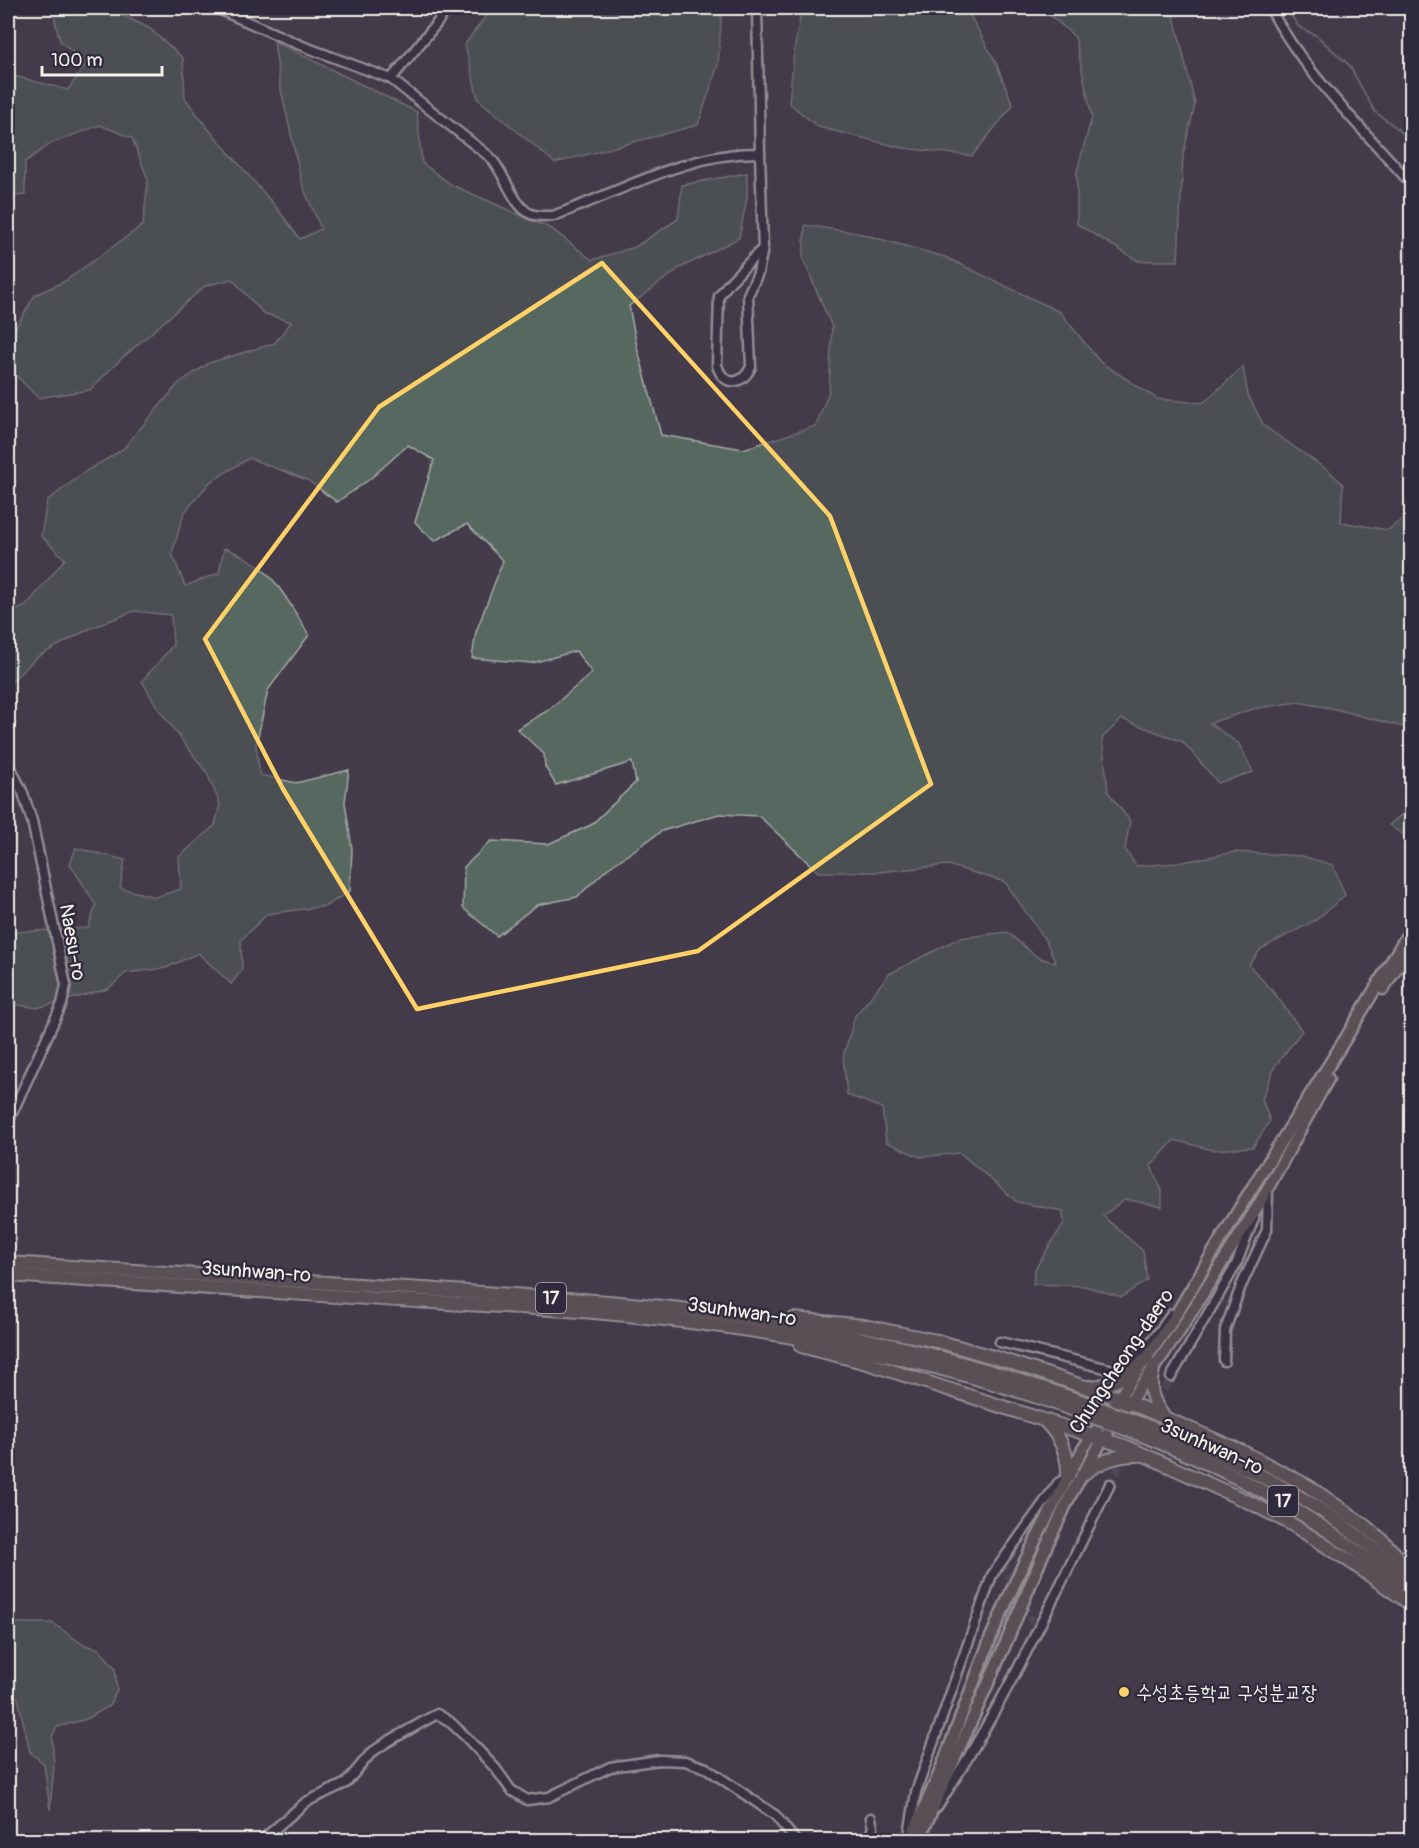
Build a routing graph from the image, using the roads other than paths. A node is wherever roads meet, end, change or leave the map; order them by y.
1 (216, 8) edge
2 (447, 8) edge
3 (758, 8) edge
4 (1270, 8) edge
5 (391, 79) junction
6 (760, 153) junction
7 (1412, 185) edge
8 (763, 248) junction
9 (8, 762) edge
10 (1412, 927) edge
11 (1412, 944) edge
12 (8, 1122) edge
13 (1269, 1188) junction
14 (1259, 1204) junction
15 (8, 1263) edge
16 (8, 1275) edge
17 (1195, 1282) junction
18 (674, 1309) junction
19 (710, 1325) junction
20 (1000, 1342) dead end
21 (1224, 1361) dead end
22 (1150, 1365) junction
23 (1172, 1377) tunnel mouth
24 (1084, 1387) junction
25 (1103, 1393) junction
26 (1124, 1401) junction
27 (1080, 1407) junction
28 (1145, 1410) junction
29 (1166, 1419) junction
30 (1044, 1420) junction
31 (1139, 1429) junction
32 (1092, 1436) junction
33 (1127, 1447) junction
34 (1144, 1455) junction
35 (1083, 1474) junction
36 (1068, 1477) junction
37 (1110, 1484) tunnel mouth
38 (1412, 1572) edge
39 (1412, 1582) edge
40 (1412, 1597) edge
41 (1412, 1605) edge
42 (871, 1818) dead end
43 (929, 1820) junction
44 (262, 1840) edge
45 (795, 1840) edge
46 (867, 1840) edge
47 (909, 1840) edge
48 (919, 1840) edge

1 - 5 street
2 - 5 street
3 - 6 street
4 - 7 street
5 - 6 street
6 - 8 street
8 - 8 street
9 - 12 street, Naesu-ro
10 - 17 main road, Chungcheong-daero
11 - 13 main road, Chungcheong-daero
13 - 14 main road, Chungcheong-daero
13 - 21 street
14 - 22 main road, Chungcheong-daero
14 - 23 street
15 - 18 highway, 3sunhwan-ro / 17
16 - 19 highway, 3sunhwan-ro / 17
17 - 20 street
17 - 22 main road, Chungcheong-daero
18 - 24 highway
18 - 27 highway, 3sunhwan-ro / 17
19 - 27 highway, 3sunhwan-ro / 17
19 - 30 highway
22 - 24 highway
22 - 26 main road, Chungcheong-daero
22 - 29 highway
24 - 25 highway
25 - 26 highway
25 - 32 highway
26 - 28 highway
26 - 32 main road, Chungcheong-daero
27 - 31 highway, 3sunhwan-ro / 17, bridge
28 - 29 highway
28 - 33 highway
29 - 38 highway
30 - 32 highway
30 - 36 highway
31 - 39 highway, 3sunhwan-ro / 17
31 - 40 highway, 3sunhwan-ro / 17
32 - 33 highway
32 - 35 main road, Chungcheong-daero
32 - 36 main road, Chungcheong-daero
33 - 34 highway
34 - 35 highway
34 - 41 highway
35 - 43 main road, Chungcheong-daero
36 - 47 main road, Chungcheong-daero
36 - 47 street
37 - 43 street
42 - 46 street
43 - 48 main road, Chungcheong-daero
44 - 45 street

